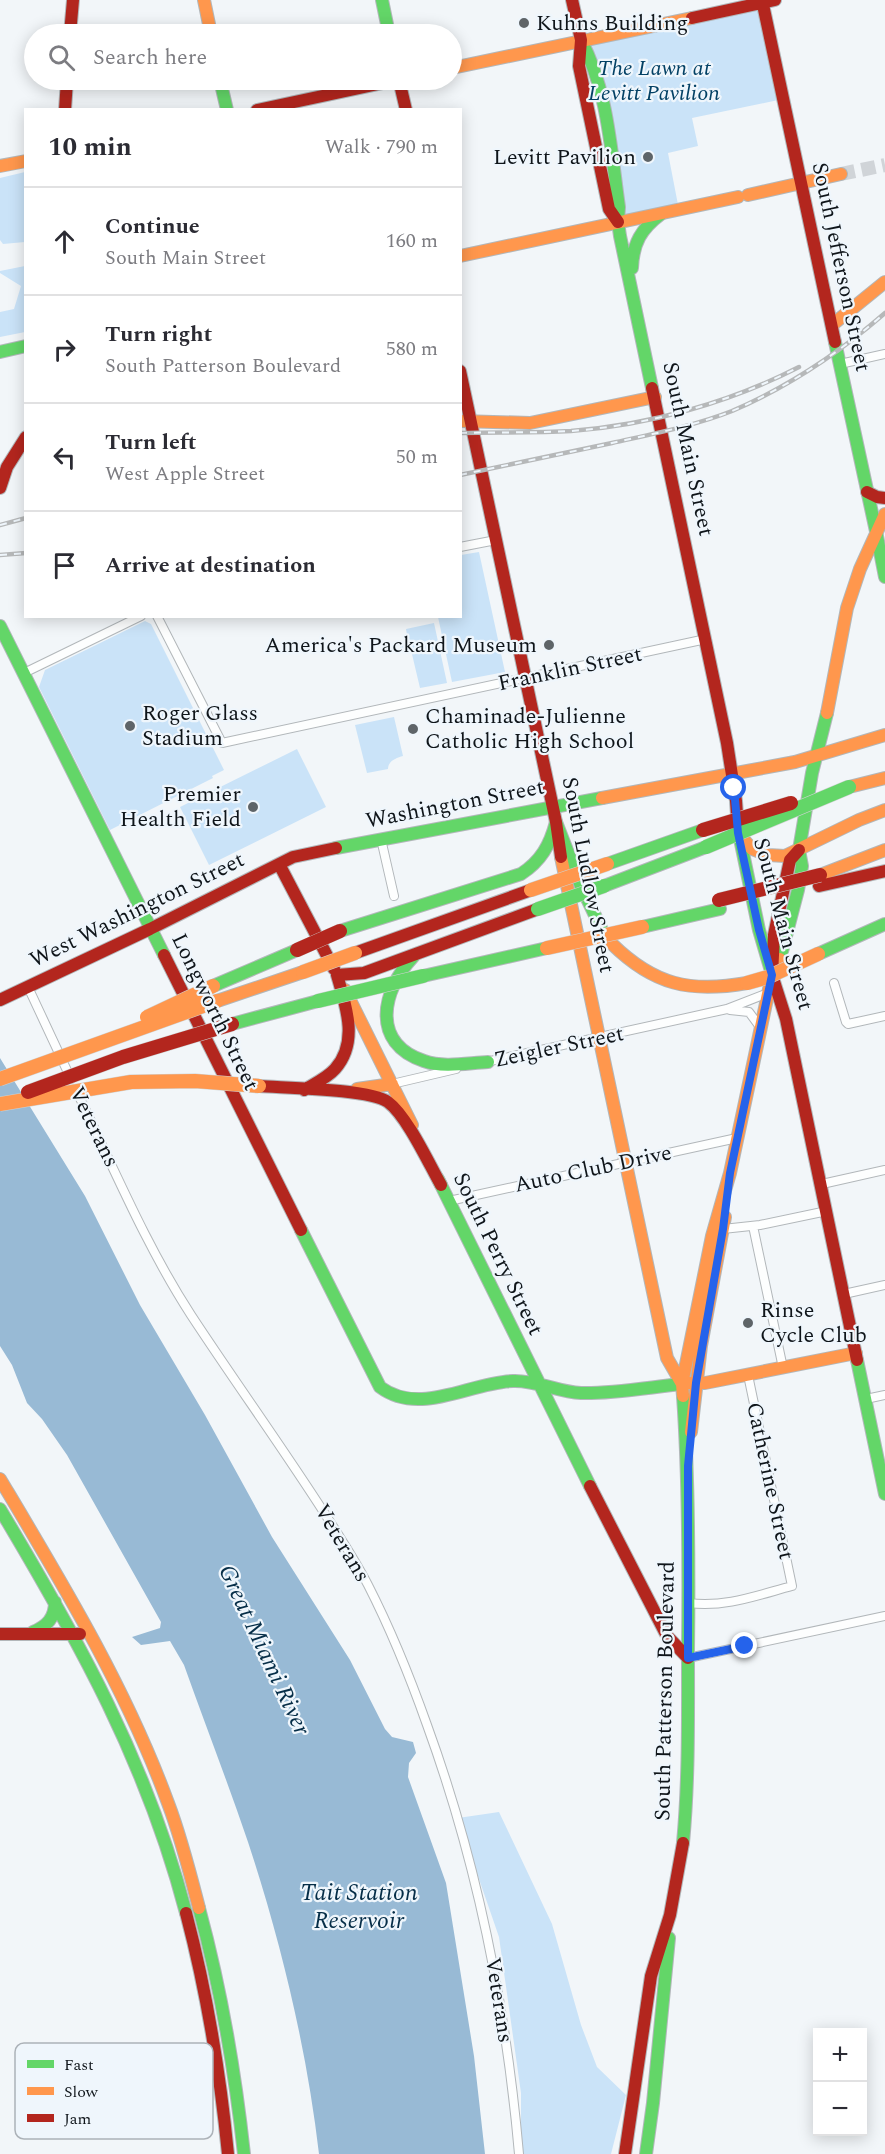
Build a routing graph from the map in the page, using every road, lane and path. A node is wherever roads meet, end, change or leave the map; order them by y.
1 (73, 0) edge
2 (204, 0) edge
3 (382, 0) edge
4 (572, 0) edge
5 (767, 1) edge
6 (71, 24) edge
7 (209, 24) edge
8 (387, 24) edge
9 (581, 40) junction
10 (462, 66) edge
11 (66, 90) edge
12 (222, 90) edge
13 (351, 90) edge
14 (401, 90) edge
15 (65, 108) edge
16 (227, 108) edge
17 (266, 108) edge
18 (405, 108) edge
19 (24, 161) edge
20 (0, 166) edge
21 (841, 174) tunnel mouth
22 (801, 183) junction
23 (661, 214) junction
24 (618, 222) junction
25 (462, 256) edge
26 (885, 282) edge
27 (632, 288) junction
28 (832, 325) junction
29 (24, 346) edge
30 (0, 352) edge
31 (885, 354) edge
32 (840, 364) junction
33 (462, 387) edge
34 (655, 397) junction
35 (466, 421) edge
36 (24, 440) edge
37 (1, 483) edge
38 (867, 492) junction
39 (885, 498) edge
40 (885, 514) edge
41 (881, 531) edge
42 (496, 540) junction
43 (462, 548) edge
44 (885, 577) edge
45 (137, 618) edge
46 (158, 618) edge
47 (0, 626) edge
48 (706, 639) junction
49 (24, 673) junction
50 (526, 679) junction
51 (885, 735) edge
52 (885, 743) edge
53 (850, 746) junction
54 (817, 755) junction
55 (732, 773) junction
56 (885, 778) edge
57 (849, 787) junction
58 (553, 807) junction
59 (885, 810) edge
60 (556, 822) junction
61 (738, 833) junction
62 (381, 839) junction
63 (799, 850) junction
64 (885, 850) edge
65 (279, 864) junction
66 (885, 871) edge
67 (820, 880) junction
68 (394, 896) dead end
69 (885, 924) edge
70 (601, 928) dead end
71 (150, 929) junction
72 (612, 944) dead end
73 (415, 955) junction
74 (337, 975) junction
75 (772, 975) junction
76 (834, 983) dead end
77 (28, 987) junction
78 (768, 993) junction
79 (0, 1000) edge
80 (727, 1009) junction
81 (885, 1016) edge
82 (761, 1028) junction
83 (600, 1038) junction
84 (75, 1051) junction
85 (488, 1062) junction
86 (0, 1079) edge
87 (392, 1084) junction
88 (304, 1090) junction
89 (327, 1091) junction
90 (0, 1104) edge
91 (737, 1138) junction
92 (626, 1161) junction
93 (885, 1170) edge
94 (730, 1173) junction
95 (822, 1184) junction
96 (441, 1185) junction
97 (449, 1201) junction
98 (827, 1211) junction
99 (753, 1226) junction
100 (723, 1229) junction
101 (885, 1285) edge
102 (844, 1294) junction
103 (856, 1353) junction
104 (783, 1368) junction
105 (748, 1375) junction
106 (689, 1383) junction
107 (540, 1384) junction
108 (885, 1395) edge
109 (866, 1399) junction
110 (0, 1479) edge
111 (885, 1494) edge
112 (0, 1509) edge
113 (55, 1602) junction
114 (689, 1603) junction
115 (885, 1616) edge
116 (0, 1634) edge
117 (27, 1634) junction
118 (73, 1634) junction
119 (90, 1634) junction
120 (688, 1658) junction
121 (670, 1915) junction
122 (228, 2154) edge
123 (244, 2154) edge
124 (519, 2154) edge
125 (625, 2154) edge
126 (646, 2154) edge

1 - 6 main road
2 - 7 main road
3 - 8 main road
4 - 9 main road, South Main Street
5 - 9 main road
5 - 22 main road, South Jefferson Street
9 - 10 main road
9 - 24 main road, South Main Street
11 - 15 main road
12 - 16 main road
13 - 17 main road
14 - 18 main road
19 - 20 main road
21 - 22 main road
22 - 23 main road
22 - 28 main road, South Jefferson Street
23 - 24 main road
23 - 27 main road
24 - 25 main road
24 - 27 main road, South Main Street
26 - 28 main road
27 - 34 main road, South Main Street
28 - 32 main road, South Jefferson Street
29 - 30 main road
31 - 32 street
32 - 38 main road, South Jefferson Street
33 - 35 main road, South Ludlow Street
34 - 35 main road
34 - 48 main road, South Main Street
35 - 42 main road, South Ludlow Street
36 - 37 main road
38 - 39 main road
38 - 41 main road, South Jefferson Street
40 - 41 main road, South Patterson Boulevard
41 - 44 main road, South Jefferson Street
41 - 54 main road, South Patterson Boulevard
42 - 43 street
42 - 50 main road, South Ludlow Street
45 - 49 street
46 - 50 street, Franklin Street
47 - 49 main road, Longworth Street
48 - 50 street, Franklin Street
48 - 55 main road, South Main Street
49 - 71 main road, Longworth Street
50 - 58 main road, South Ludlow Street
51 - 53 main road
52 - 53 main road
53 - 54 main road, Washington Street
54 - 55 main road, Washington Street
54 - 63 main road, South Patterson Boulevard
55 - 58 main road, Washington Street
55 - 61 main road, South Main Street
56 - 57 main road
57 - 73 main road, bridge
57 - 84 main road, bridge
58 - 60 main road, South Ludlow Street
58 - 62 main road, Washington Street
59 - 63 main road
60 - 70 main road
60 - 83 main road, South Ludlow Street
60 - 84 main road, bridge
61 - 63 main road
61 - 75 main road, South Main Street
62 - 65 main road, Washington Street
62 - 68 street
63 - 75 main road, South Patterson Boulevard
64 - 67 main road
65 - 71 main road, West Washington Street
65 - 74 main road, South Perry Street
66 - 67 main road
67 - 90 main road, bridge
69 - 72 main road, bridge
71 - 77 main road, West Washington Street
71 - 107 main road, Longworth Street
73 - 74 main road
73 - 85 main road
74 - 87 main road, South Perry Street
74 - 88 main road
75 - 78 main road, South Patterson Boulevard
75 - 95 main road, South Main Street
76 - 81 street
77 - 79 main road, West Washington Street
77 - 124 street, Veterans
78 - 80 street, Zeigler Street
78 - 82 main road, South Patterson Boulevard
80 - 82 street
80 - 83 street, Zeigler Street
82 - 91 main road, South Patterson Boulevard
83 - 85 street, Zeigler Street
83 - 92 main road, South Ludlow Street
84 - 86 main road, bridge
85 - 87 street, Zeigler Street
87 - 89 main road
87 - 96 main road, South Perry Street
88 - 89 main road
88 - 90 main road, bridge
89 - 96 main road
91 - 92 street, Auto Club Drive
91 - 94 main road, South Patterson Boulevard
92 - 97 street, Auto Club Drive
92 - 106 main road, South Ludlow Street
93 - 95 street
94 - 100 main road, South Patterson Boulevard
94 - 106 main road, South Patterson Boulevard
95 - 98 main road, South Main Street
96 - 97 main road, South Perry Street
97 - 107 main road, South Perry Street
98 - 99 street
98 - 102 main road, South Main Street
99 - 100 street
99 - 104 street
100 - 106 main road, South Patterson Boulevard
101 - 102 street
102 - 103 main road, South Main Street
103 - 104 main road
103 - 109 main road, South Main Street
104 - 105 main road
105 - 106 main road
105 - 114 street, Catherine Street
106 - 107 main road
106 - 114 main road, South Patterson Boulevard
107 - 120 main road, South Perry Street
108 - 109 street
109 - 111 main road, South Main Street
110 - 119 main road
112 - 113 main road
113 - 117 main road
113 - 118 main road
114 - 120 main road, South Patterson Boulevard
115 - 120 street
116 - 117 main road
117 - 118 main road
118 - 119 main road
118 - 122 main road
119 - 123 main road
120 - 121 main road, South Patterson Boulevard
121 - 125 main road, South Patterson Boulevard
121 - 126 main road, South Patterson Boulevard

